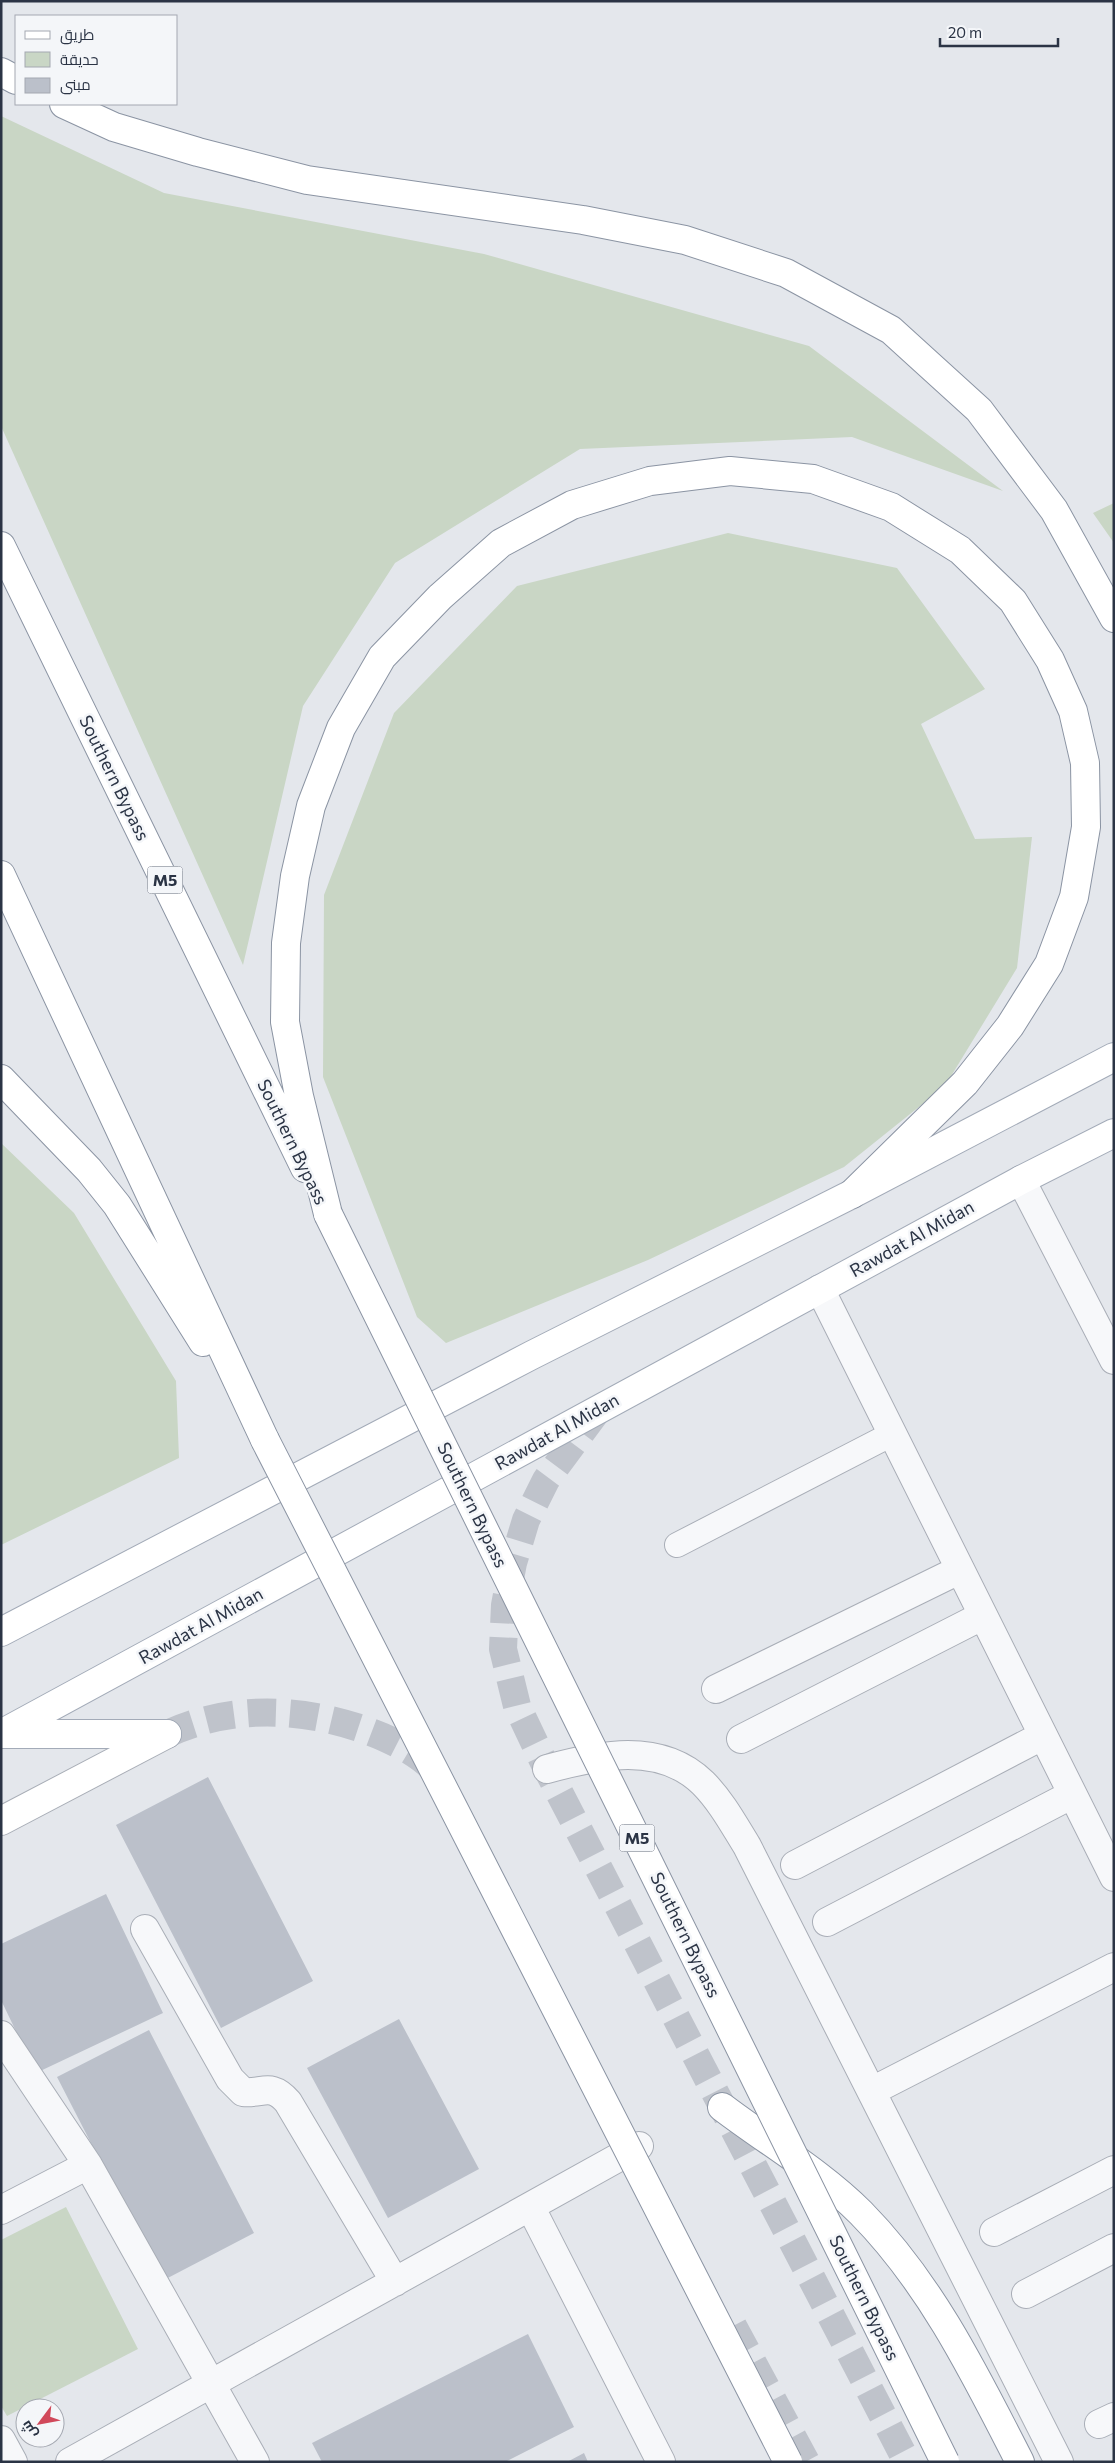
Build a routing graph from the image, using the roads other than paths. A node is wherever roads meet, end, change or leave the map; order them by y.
1 (1, 72) edge
2 (15, 79) edge
3 (66, 105) edge
4 (1, 546) edge
5 (1114, 618) edge
6 (1, 875) edge
7 (1114, 1057) edge
8 (1, 1079) edge
9 (1114, 1133) edge
10 (1021, 1180) junction
11 (852, 1194) junction
12 (328, 1214) junction
13 (820, 1289) junction
14 (1114, 1360) edge
15 (892, 1434) junction
16 (265, 1440) junction
17 (677, 1545) dead end
18 (959, 1570) junction
19 (982, 1616) junction
20 (1, 1632) edge
21 (716, 1689) dead end
22 (1, 1734) edge
23 (1042, 1736) junction
24 (741, 1739) dead end
25 (547, 1769) dead end
26 (1071, 1795) junction
27 (1, 1821) edge
28 (795, 1865) dead end
29 (1114, 1877) edge
30 (826, 1922) dead end
31 (145, 1929) dead end
32 (1114, 1967) edge
33 (1, 2035) edge
34 (872, 2091) junction
35 (722, 2107) dead end
36 (639, 2146) dead end
37 (88, 2165) junction
38 (1114, 2170) edge
39 (531, 2208) junction
40 (1, 2210) edge
41 (994, 2232) dead end
42 (1114, 2248) edge
43 (395, 2282) junction
44 (1026, 2294) dead end
45 (211, 2384) junction
46 (1, 2440) edge
47 (13, 2462) edge
48 (70, 2462) edge
49 (255, 2462) edge
50 (661, 2462) edge
51 (788, 2462) edge
52 (946, 2462) edge
53 (1020, 2462) edge
54 (1059, 2462) edge

1 - 2 main road
3 - 5 main road
4 - 12 main road, Southern Bypass / M5
6 - 16 main road
7 - 11 main road
8 - 16 main road
9 - 10 main road, Rawdat Al Midan
10 - 13 main road, Rawdat Al Midan
10 - 14 street
11 - 12 main road
11 - 20 main road
12 - 52 main road, Southern Bypass / M5, bridge
13 - 15 street
13 - 22 main road, Rawdat Al Midan
15 - 17 lane
15 - 18 street
16 - 51 main road, bridge
18 - 19 street
18 - 21 street
19 - 23 street
19 - 24 street
22 - 27 main road
23 - 26 street
23 - 28 street
25 - 34 street
26 - 29 street
26 - 30 street
31 - 43 street
32 - 34 street
33 - 37 street
34 - 54 street
35 - 53 main road
36 - 39 street
37 - 40 street
37 - 45 street
38 - 41 street
39 - 43 street
39 - 50 street
42 - 44 street
43 - 45 street
45 - 48 street
45 - 49 street
46 - 47 street

